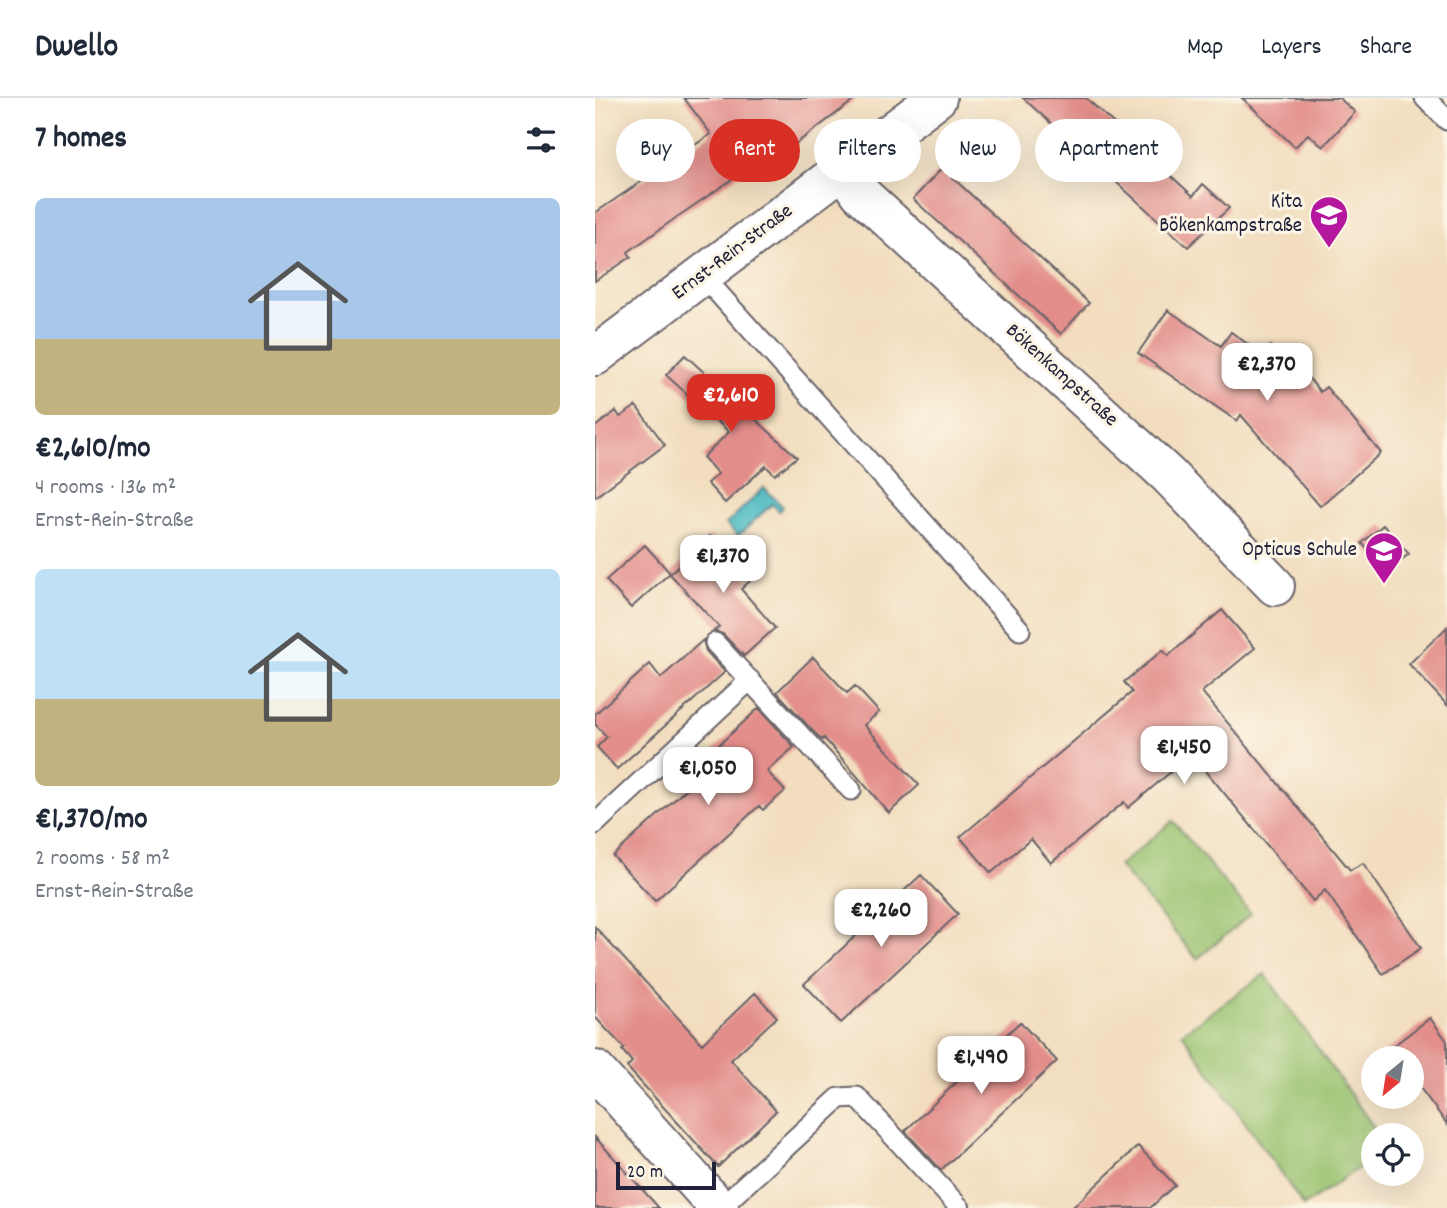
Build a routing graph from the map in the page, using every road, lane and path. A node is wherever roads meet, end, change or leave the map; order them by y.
1 (937, 98) edge
2 (1425, 98) edge
3 (910, 119) edge
4 (1447, 120) edge
5 (828, 182) edge
6 (852, 182) edge
7 (702, 275) junction
8 (595, 356) edge
9 (1275, 586) dead end
10 (1020, 630) dead end
11 (715, 643) dead end
12 (750, 680) junction
13 (851, 790) dead end
14 (595, 824) edge
15 (595, 1070) edge
16 (719, 1208) edge
17 (960, 1208) edge

1 - 3 street, Ernst-Rein-Straße
2 - 4 lane
5 - 7 street, Ernst-Rein-Straße
6 - 9 street, Bökenkampstraße
7 - 8 street, Ernst-Rein-Straße
7 - 10 lane
11 - 12 lane
12 - 13 lane
12 - 14 lane
15 - 16 street
16 - 17 lane

